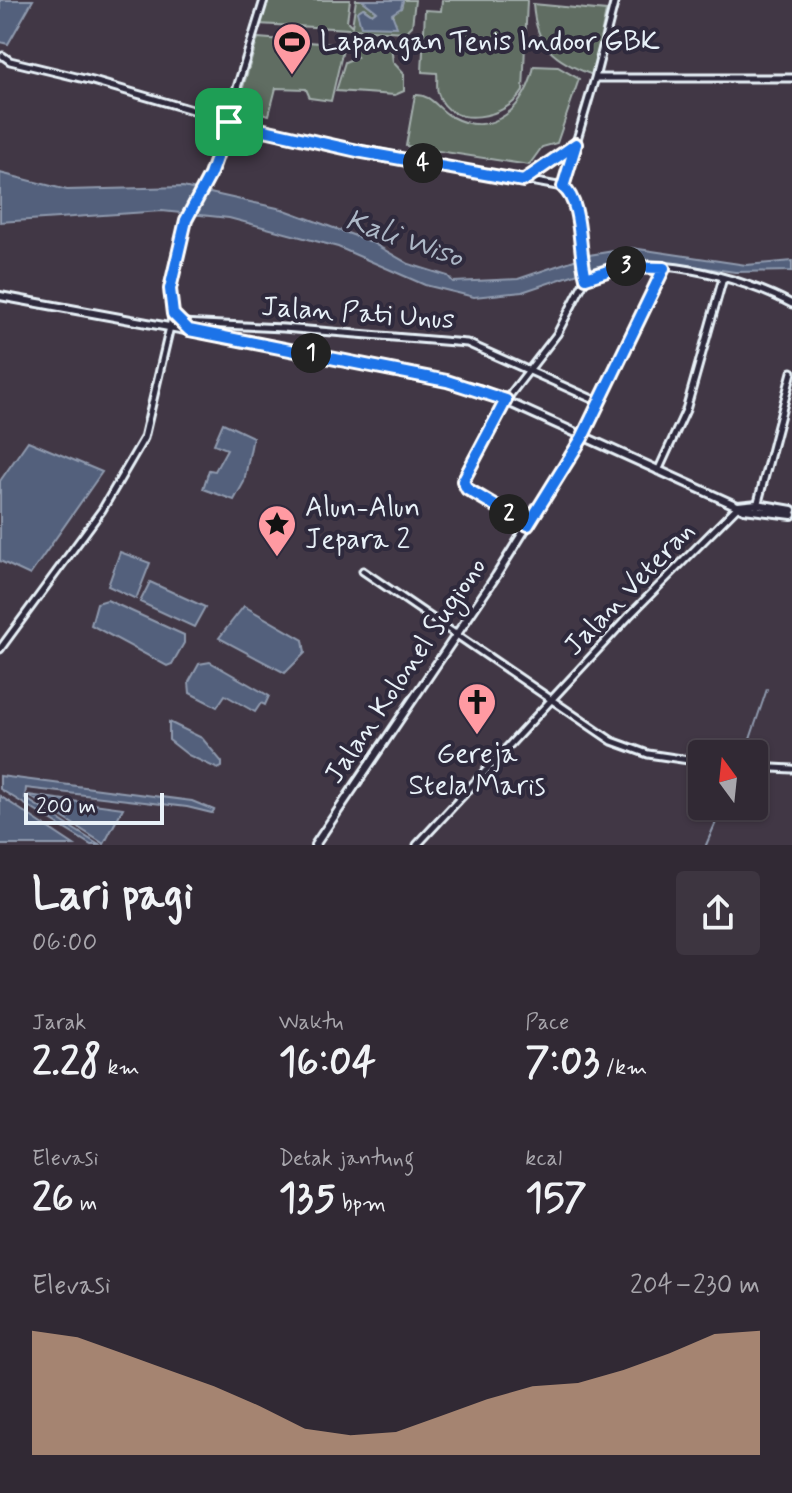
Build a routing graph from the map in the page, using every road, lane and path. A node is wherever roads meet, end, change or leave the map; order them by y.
1 (264, 0) edge
2 (615, 0) edge
3 (3, 56) dead end
4 (595, 78) junction
5 (792, 78) edge
6 (229, 122) junction
7 (576, 144) junction
8 (523, 181) junction
9 (563, 187) junction
10 (664, 268) junction
11 (585, 275) junction
12 (723, 278) junction
13 (0, 296) edge
14 (792, 304) edge
15 (173, 314) junction
16 (181, 323) junction
17 (170, 326) junction
18 (189, 330) junction
19 (526, 369) junction
20 (792, 372) edge
21 (506, 400) junction
22 (599, 402) junction
23 (582, 438) junction
24 (658, 471) junction
25 (738, 506) junction
26 (756, 507) junction
27 (792, 513) edge
28 (528, 525) junction
29 (363, 571) dead end
30 (457, 633) junction
31 (0, 649) edge
32 (550, 700) junction
33 (688, 760) edge
34 (768, 768) edge
35 (792, 769) edge
36 (317, 842) edge
37 (329, 845) edge
38 (417, 845) edge

1 - 6 street
2 - 4 street
3 - 6 street
4 - 5 street
4 - 7 street
6 - 8 street
6 - 15 street
7 - 8 street
7 - 9 street
8 - 9 street
9 - 11 street
10 - 11 street
10 - 12 street
10 - 22 street
11 - 19 street
12 - 14 street
12 - 24 street
13 - 17 main road
15 - 16 street
15 - 17 street
16 - 18 street
16 - 19 street, Jalan Pati Unus
17 - 18 main road
17 - 31 street
18 - 21 main road
19 - 21 street
19 - 22 street, Jalan Pati Unus
20 - 26 street
21 - 23 main road
21 - 28 street
22 - 23 street
23 - 24 main road
23 - 28 main road, Jalan Kolonel Sugiono
24 - 25 main road
25 - 26 main road
25 - 32 street, Jalan Veteran
26 - 27 main road
28 - 30 main road, Jalan Kolonel Sugiono
29 - 30 street
30 - 32 street
30 - 36 main road, Jalan Kolonel Sugiono
32 - 33 street
32 - 38 street, Jalan Veteran
34 - 35 street
36 - 37 main road

